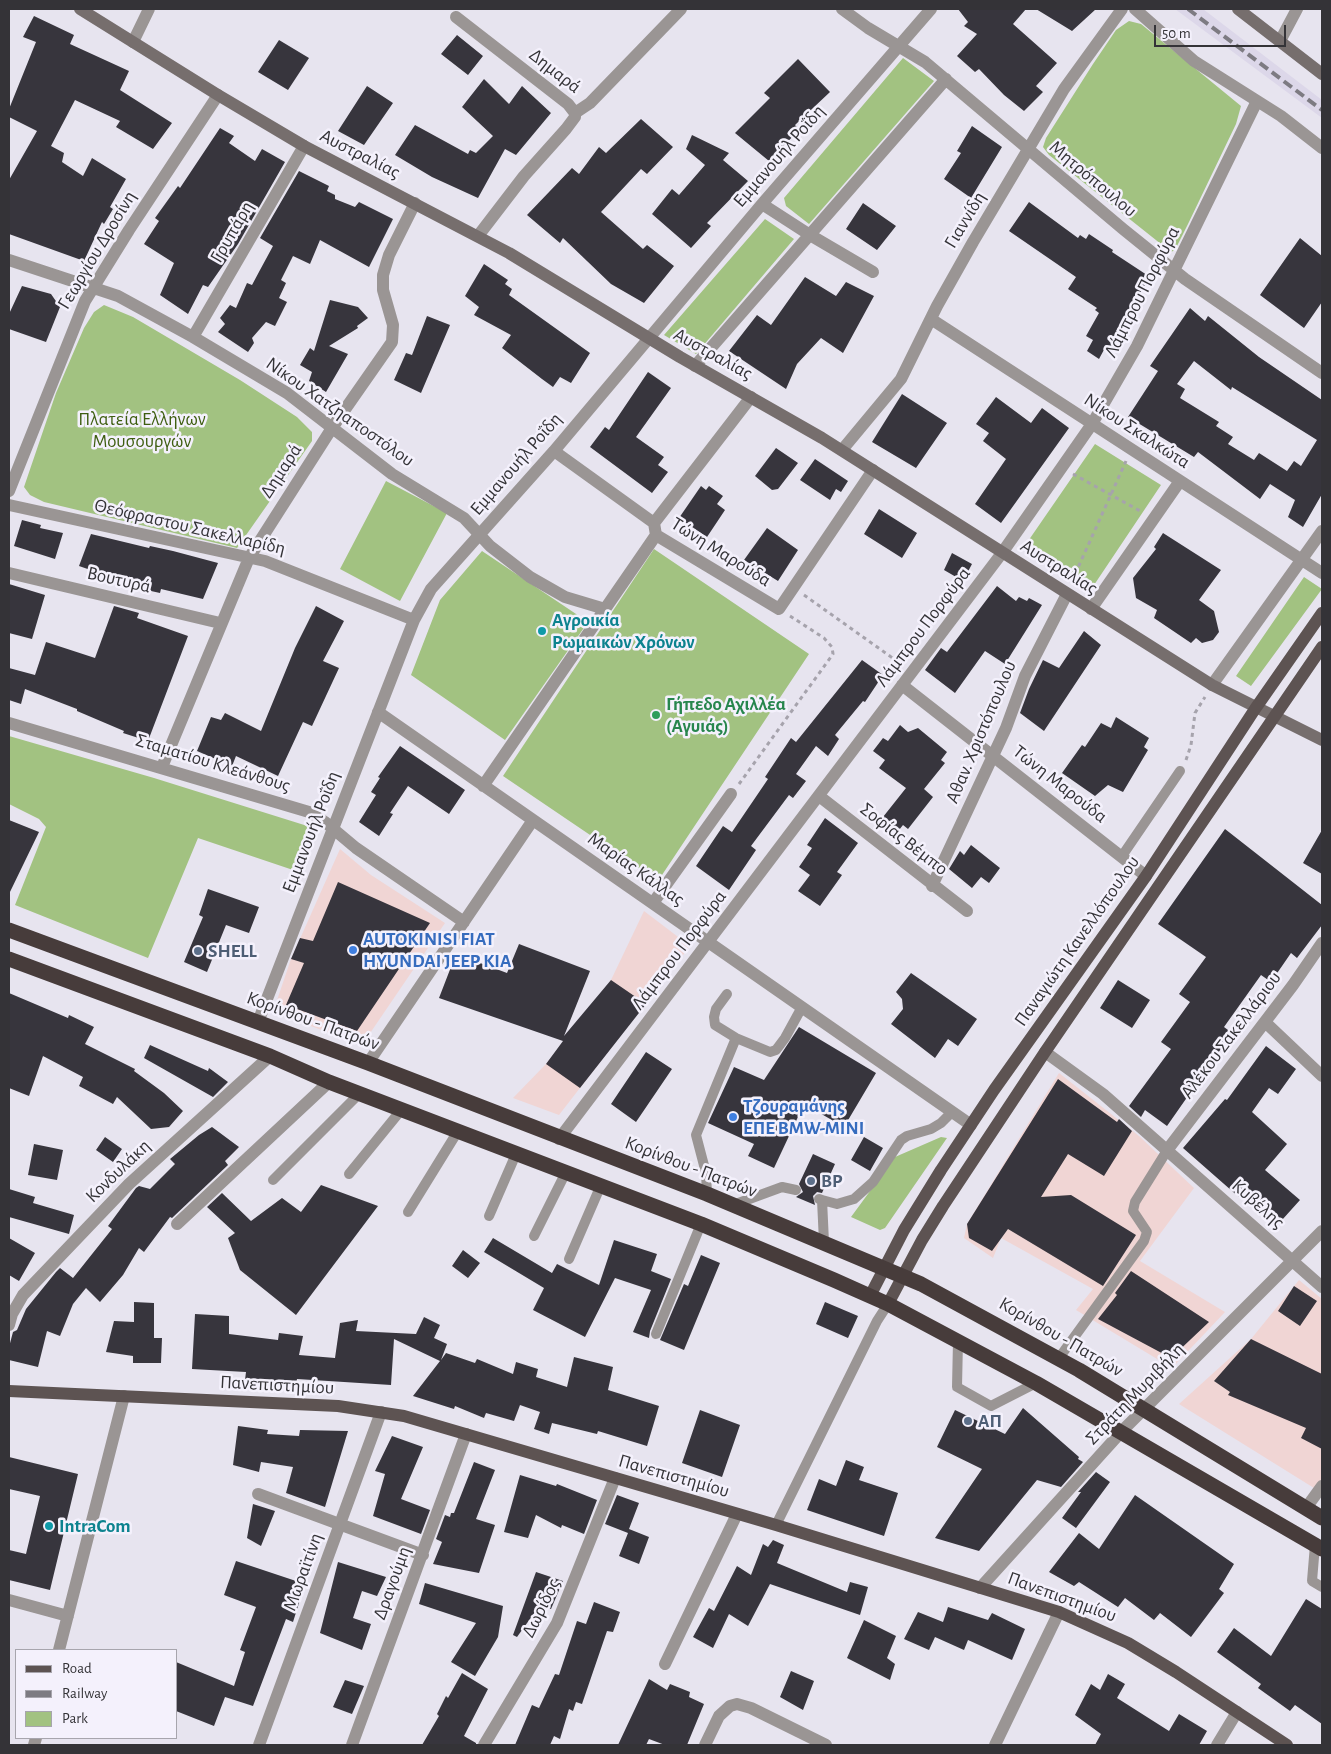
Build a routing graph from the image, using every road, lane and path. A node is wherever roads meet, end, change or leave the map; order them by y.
1 (80, 9) edge
2 (149, 9) edge
3 (682, 9) edge
4 (842, 9) edge
5 (931, 9) edge
6 (1122, 9) edge
7 (1135, 9) edge
8 (1238, 9) edge
9 (1297, 9) edge
10 (456, 18) dead end
11 (1280, 41) junction
12 (133, 42) junction
13 (899, 46) junction
14 (1322, 74) edge
15 (946, 79) junction
16 (218, 95) junction
17 (1257, 100) junction
18 (575, 113) junction
19 (304, 146) junction
20 (1322, 148) edge
21 (1029, 150) junction
22 (415, 203) junction
23 (762, 204) junction
24 (810, 235) junction
25 (478, 236) junction
26 (9, 260) edge
27 (1175, 271) junction
28 (873, 272) dead end
29 (93, 287) junction
30 (930, 319) junction
31 (192, 337) junction
32 (648, 339) junction
33 (695, 366) junction
34 (1322, 373) edge
35 (751, 397) junction
36 (1092, 424) junction
37 (332, 428) junction
38 (842, 450) junction
39 (1132, 450) junction
40 (554, 451) junction
41 (1062, 468) junction
42 (873, 470) junction
43 (1180, 481) junction
44 (9, 491) edge
45 (1109, 495) junction
46 (9, 505) edge
47 (1154, 518) junction
48 (655, 529) junction
49 (1322, 531) edge
50 (480, 534) junction
51 (1002, 553) junction
52 (249, 558) junction
53 (1302, 560) junction
54 (9, 573) edge
55 (1322, 573) edge
56 (794, 587) junction
57 (1067, 594) junction
58 (604, 609) junction
59 (779, 609) junction
60 (1091, 609) junction
61 (1322, 613) edge
62 (414, 620) junction
63 (220, 623) junction
64 (1322, 647) edge
65 (912, 672) junction
66 (902, 685) junction
67 (1212, 685) junction
68 (1256, 709) junction
69 (378, 712) junction
70 (1273, 717) junction
71 (9, 723) edge
72 (1322, 740) edge
73 (994, 755) junction
74 (162, 767) junction
75 (1180, 771) joint
76 (483, 786) junction
77 (731, 794) joint
78 (819, 796) junction
79 (533, 820) junction
80 (333, 828) junction
81 (1122, 856) junction
82 (1146, 876) junction
83 (932, 886) junction
84 (653, 903) junction
85 (967, 911) dead end
86 (464, 922) junction
87 (9, 930) edge
88 (709, 942) junction
89 (1322, 943) edge
90 (9, 959) edge
91 (727, 994) dead end
92 (802, 1007) junction
93 (258, 1022) junction
94 (1265, 1022) junction
95 (736, 1038) junction
96 (1045, 1052) junction
97 (270, 1056) junction
98 (368, 1063) junction
99 (1322, 1076) edge
100 (329, 1082) junction
101 (360, 1093) junction
102 (402, 1109) junction
103 (951, 1113) junction
104 (971, 1125) junction
105 (458, 1131) junction
106 (559, 1138) junction
107 (1168, 1149) junction
108 (516, 1154) junction
109 (566, 1172) junction
110 (349, 1174) dead end
111 (273, 1180) dead end
112 (601, 1185) junction
113 (796, 1190) dead end
114 (707, 1194) junction
115 (732, 1205) junction
116 (408, 1212) dead end
117 (489, 1216) dead end
118 (177, 1224) dead end
119 (701, 1224) junction
120 (1322, 1231) edge
121 (534, 1236) dead end
122 (824, 1242) junction
123 (568, 1259) dead end
124 (1293, 1261) junction
125 (884, 1267) junction
126 (902, 1275) junction
127 (1322, 1287) edge
128 (870, 1296) junction
129 (888, 1304) junction
130 (9, 1325) edge
131 (656, 1334) dead end
132 (958, 1340) junction
133 (1060, 1358) junction
134 (1036, 1383) junction
135 (9, 1391) edge
136 (124, 1396) junction
137 (1144, 1408) junction
138 (381, 1412) junction
139 (1122, 1432) junction
140 (466, 1434) junction
141 (615, 1478) junction
142 (1322, 1486) edge
143 (258, 1494) dead end
144 (1306, 1508) junction
145 (736, 1514) junction
146 (1322, 1518) edge
147 (341, 1525) junction
148 (776, 1525) junction
149 (1319, 1547) edge
150 (423, 1555) junction
151 (1322, 1587) edge
152 (980, 1588) junction
153 (9, 1600) edge
154 (1058, 1612) junction
155 (68, 1616) junction
156 (59, 1649) edge
157 (665, 1664) dead end
158 (1237, 1712) junction
159 (259, 1745) edge
160 (352, 1745) edge
161 (484, 1745) edge
162 (705, 1745) edge
163 (826, 1745) edge
164 (995, 1745) edge
165 (1217, 1745) edge
166 (1287, 1745) edge

1 - 12 main road, Αυστραλίας
2 - 12 street
3 - 18 street
4 - 13 street, Μητρόπουλου
5 - 13 street, Εμμανουήλ Ροΐδη
6 - 21 street, Γιαννίδη
7 - 17 street
8 - 11 main road
9 - 11 street
10 - 18 street, Δημαρά
11 - 14 main road
12 - 16 main road, Αυστραλίας
13 - 15 street, Μητρόπουλου
13 - 23 street, Εμμανουήλ Ροΐδη
15 - 21 street, Μητρόπουλου
15 - 24 street
16 - 19 main road, Αυστραλίας
16 - 29 street, Γεωργίου Δροσίνη
17 - 20 street
17 - 27 street, Λάμπρου Πορφύρα
18 - 25 street, Δημαρά
19 - 22 main road, Αυστραλίας
19 - 31 street, Γρυπάρη
21 - 27 street, Μητρόπουλου
21 - 30 street, Γιαννίδη
22 - 25 main road, Αυστραλίας
22 - 37 street, Δημαρά
23 - 24 street
23 - 32 street, Εμμανουήλ Ροΐδη
24 - 28 street
24 - 33 street
25 - 32 main road, Αυστραλίας
26 - 29 street, Νίκου Χατζηαποστόλου
27 - 34 street, Μητρόπουλου
27 - 36 street, Λάμπρου Πορφύρα
29 - 31 street, Νίκου Χατζηαποστόλου
29 - 44 street, Γεωργίου Δροσίνη
30 - 36 street, Νίκου Σκαλκώτα
30 - 38 street, Γιαννίδη
31 - 37 street, Νίκου Χατζηαποστόλου
32 - 33 main road, Αυστραλίας
32 - 40 street, Εμμανουήλ Ροΐδη
33 - 35 main road, Αυστραλίας
35 - 38 main road, Αυστραλίας
35 - 48 street
36 - 39 street, Νίκου Σκαλκώτα
36 - 41 street, Λάμπρου Πορφύρα
37 - 50 street, Νίκου Χατζηαποστόλου
37 - 52 street, Δημαρά
38 - 42 main road, Αυστραλίας
39 - 43 street, Νίκου Σκαλκώτα
39 - 45 path
40 - 48 street, Τώνη Μαρούδα
40 - 50 street, Εμμανουήλ Ροΐδη
41 - 45 path
41 - 51 street, Λάμπρου Πορφύρα
42 - 51 main road, Αυστραλίας
42 - 56 street
43 - 47 street
43 - 53 street, Νίκου Σκαλκώτα
45 - 47 path
45 - 57 path
46 - 52 street, Θεόφραστου Σακελλαρίδη
47 - 60 street
48 - 58 street
48 - 59 street, Τώνη Μαρούδα
49 - 53 street
50 - 58 street, Νίκου Χατζηαποστόλου
50 - 62 street, Εμμανουήλ Ροΐδη
51 - 57 main road, Αυστραλίας
51 - 65 street, Λάμπρου Πορφύρα
52 - 62 street, Θεόφραστου Σακελλαρίδη
52 - 63 street, Δημαρά
53 - 55 street, Νίκου Σκαλκώτα
53 - 67 street
54 - 63 street, Βουτυρά
56 - 59 street
56 - 65 path, Τώνη Μαρούδα
57 - 60 main road, Αυστραλίας
57 - 73 street, Αθαν. Χριστόπουλου
58 - 76 street
59 - 77 path
60 - 67 main road, Αυστραλίας
61 - 68 main road, Παναγιώτη Κανελλόπουλου
62 - 69 street, Εμμανουήλ Ροΐδη
63 - 74 street, Δημαρά
64 - 70 main road, Παναγιώτη Κανελλόπουλου
65 - 66 street, Λάμπρου Πορφύρα
66 - 73 street, Τώνη Μαρούδα
66 - 78 street, Λάμπρου Πορφύρα
67 - 68 main road, Αυστραλίας
67 - 75 path
68 - 70 main road, Αυστραλίας
68 - 82 main road, Παναγιώτη Κανελλόπουλου
69 - 76 street, Μαρίας Κάλλας
69 - 80 street, Εμμανουήλ Ροΐδη
70 - 72 main road, Αυστραλίας
70 - 96 main road, Παναγιώτη Κανελλόπουλου
71 - 74 street, Σταματίου Κλεάνθους
73 - 81 street, Τώνη Μαρούδα
73 - 83 street, Αθαν. Χριστόπουλου
74 - 80 street, Σταματίου Κλεάνθους
75 - 81 lane
76 - 79 street, Μαρίας Κάλλας
77 - 84 street
78 - 83 street, Σοφίας Βέμπο
78 - 88 street, Λάμπρου Πορφύρα
79 - 84 street, Μαρίας Κάλλας
79 - 86 street
80 - 86 street, Σταματίου Κλεάνθους
80 - 93 street, Εμμανουήλ Ροΐδη
81 - 82 street, Τώνη Μαρούδα
82 - 104 main road, Παναγιώτη Κανελλόπουλου
83 - 85 street, Σοφίας Βέμπο
84 - 88 street, Μαρίας Κάλλας
86 - 98 street
87 - 93 highway, Κορίνθου - Πατρών
88 - 92 street, Μαρίας Κάλλας
88 - 106 street, Λάμπρου Πορφύρα
89 - 94 street, Αλέκου Σακελλάριου
90 - 97 highway
91 - 95 lane
92 - 95 lane
92 - 103 street, Μαρίας Κάλλας
93 - 98 highway, Κορίνθου - Πατρών
94 - 99 street
94 - 107 street, Αλέκου Σακελλάριου
95 - 114 lane
96 - 107 street, Κυβέλης
96 - 126 main road, Παναγιώτη Κανελλόπουλου
97 - 100 highway
97 - 130 street, Κονδυλάκη
98 - 106 highway, Κορίνθου - Πατρών
100 - 101 highway
100 - 118 street
101 - 102 highway
101 - 111 lane
102 - 105 highway
102 - 110 lane
103 - 104 street, Μαρίας Κάλλας
103 - 122 lane
104 - 125 main road, Παναγιώτη Κανελλόπουλου
105 - 108 highway
105 - 116 lane
106 - 114 highway, Κορίνθου - Πατρών
107 - 124 street, Κυβέλης
107 - 133 lane
108 - 109 highway
108 - 117 lane
109 - 112 highway
109 - 121 lane
112 - 119 highway
112 - 123 lane
113 - 115 lane
114 - 115 highway, Κορίνθου - Πατρών
115 - 122 highway, Κορίνθου - Πατρών
119 - 128 highway
119 - 131 lane
120 - 124 street, Στράτη Μυριβήλη
122 - 125 highway, Κορίνθου - Πατρών
124 - 127 street, Κυβέλης
124 - 137 street, Στράτη Μυριβήλη
125 - 126 highway, Κορίνθου - Πατρών
125 - 128 main road, Παναγιώτη Κανελλόπουλου
126 - 129 main road, Παναγιώτη Κανελλόπουλου
126 - 133 highway, Κορίνθου - Πατρών
128 - 129 highway
129 - 132 highway
129 - 148 lane
132 - 134 highway
132 - 134 lane
133 - 137 highway, Κορίνθου - Πατρών
134 - 139 highway
135 - 136 main road, Πανεπιστημίου
136 - 138 main road, Πανεπιστημίου
136 - 155 street
137 - 139 street, Στράτη Μυριβήλη
137 - 144 highway, Κορίνθου - Πατρών
138 - 140 main road, Πανεπιστημίου
138 - 147 street, Μωραϊτίνη
139 - 149 highway
139 - 152 street, Στράτη Μυριβήλη
140 - 141 main road, Πανεπιστημίου
140 - 150 street, Δραγούμη
141 - 145 main road, Πανεπιστημίου
141 - 161 street, Δωρίδος
142 - 144 street
143 - 147 street
144 - 146 highway, Κορίνθου - Πατρών
145 - 148 main road, Πανεπιστημίου
145 - 157 street
147 - 150 street
147 - 159 street, Μωραϊτίνη
148 - 152 main road, Πανεπιστημίου
149 - 151 lane
150 - 160 street, Δραγούμη
152 - 154 main road, Πανεπιστημίου
153 - 155 street
154 - 158 main road, Πανεπιστημίου
154 - 164 street
155 - 156 street
158 - 165 street
158 - 166 main road, Πανεπιστημίου
162 - 163 street

